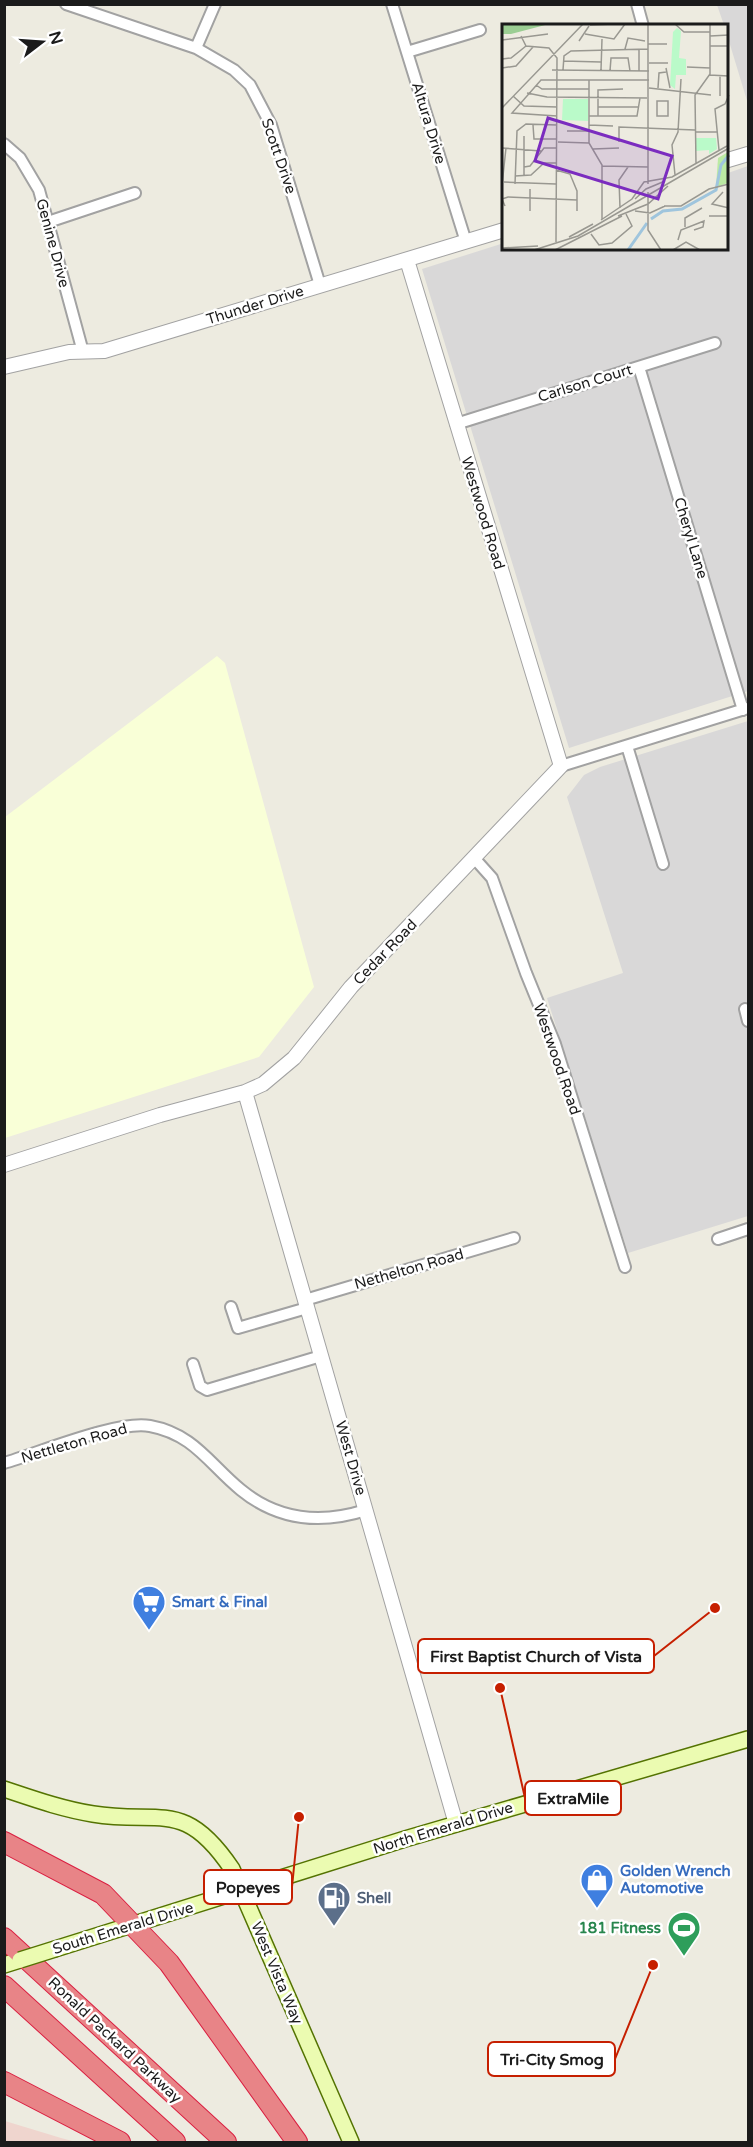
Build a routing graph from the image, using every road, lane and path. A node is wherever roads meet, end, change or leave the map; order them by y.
1 (66, 4) edge
2 (215, 4) edge
3 (392, 4) edge
4 (637, 4) edge
5 (642, 24) edge
6 (480, 30) dead end
7 (196, 48) junction
8 (407, 52) junction
9 (4, 144) edge
10 (748, 154) edge
11 (729, 160) edge
12 (135, 193) dead end
13 (48, 222) junction
14 (502, 231) edge
15 (466, 242) junction
16 (407, 260) junction
17 (320, 285) junction
18 (714, 344) dead end
19 (83, 352) junction
20 (639, 366) junction
21 (4, 367) edge
22 (456, 424) junction
23 (746, 709) edge
24 (627, 746) junction
25 (561, 766) junction
26 (475, 859) junction
27 (663, 864) dead end
28 (745, 1009) dead end
29 (748, 1021) edge
30 (245, 1092) junction
31 (4, 1166) edge
32 (748, 1228) edge
33 (514, 1238) dead end
34 (718, 1239) dead end
35 (625, 1267) dead end
36 (306, 1304) junction
37 (231, 1307) dead end
38 (321, 1356) junction
39 (193, 1364) dead end
40 (4, 1463) edge
41 (366, 1510) junction
42 (748, 1739) edge
43 (4, 1789) edge
44 (456, 1824) junction
45 (4, 1842) edge
46 (242, 1891) junction
47 (132, 1924) junction
48 (4, 1938) edge
49 (4, 1965) edge
50 (4, 1986) edge
51 (4, 2082) edge
52 (120, 2142) edge
53 (175, 2142) edge
54 (226, 2142) edge
55 (297, 2142) edge
56 (351, 2142) edge

1 - 7 street, Scott Drive
2 - 7 street
3 - 8 street, Altura Drive
4 - 5 street
6 - 8 street
7 - 17 street, Scott Drive
8 - 15 street, Altura Drive
9 - 13 street, Genine Drive
10 - 11 street
12 - 13 street
13 - 19 street, Genine Drive
14 - 15 street, Thunder Drive
15 - 16 street, Thunder Drive
16 - 17 street, Thunder Drive
16 - 22 street, Westwood Road
17 - 19 street, Thunder Drive
18 - 20 street, Carlson Court
19 - 21 street, Thunder Drive
20 - 22 street, Carlson Court
20 - 23 street, Cheryl Lane
22 - 25 street, Westwood Road
23 - 24 street
24 - 25 street
24 - 27 street
25 - 26 street, Cedar Road
26 - 30 street, Cedar Road
26 - 35 street, Westwood Road
28 - 29 street
30 - 31 street, Cedar Road
30 - 36 street, West Drive
32 - 34 street
33 - 36 street, Nethelton Road
36 - 37 street, Nethelton Road
36 - 38 street, West Drive
38 - 39 street
38 - 41 street, West Drive
40 - 41 street, Nettleton Road
41 - 44 street, West Drive
42 - 44 main road, North Emerald Drive
43 - 46 main road, West Vista Way
44 - 46 main road, North Emerald Drive
45 - 47 highway
46 - 47 main road, South Emerald Drive
46 - 56 main road, West Vista Way
47 - 49 main road, South Emerald Drive, bridge
47 - 55 highway
48 - 54 highway, Ronald Packard Parkway
50 - 53 highway
51 - 52 highway

